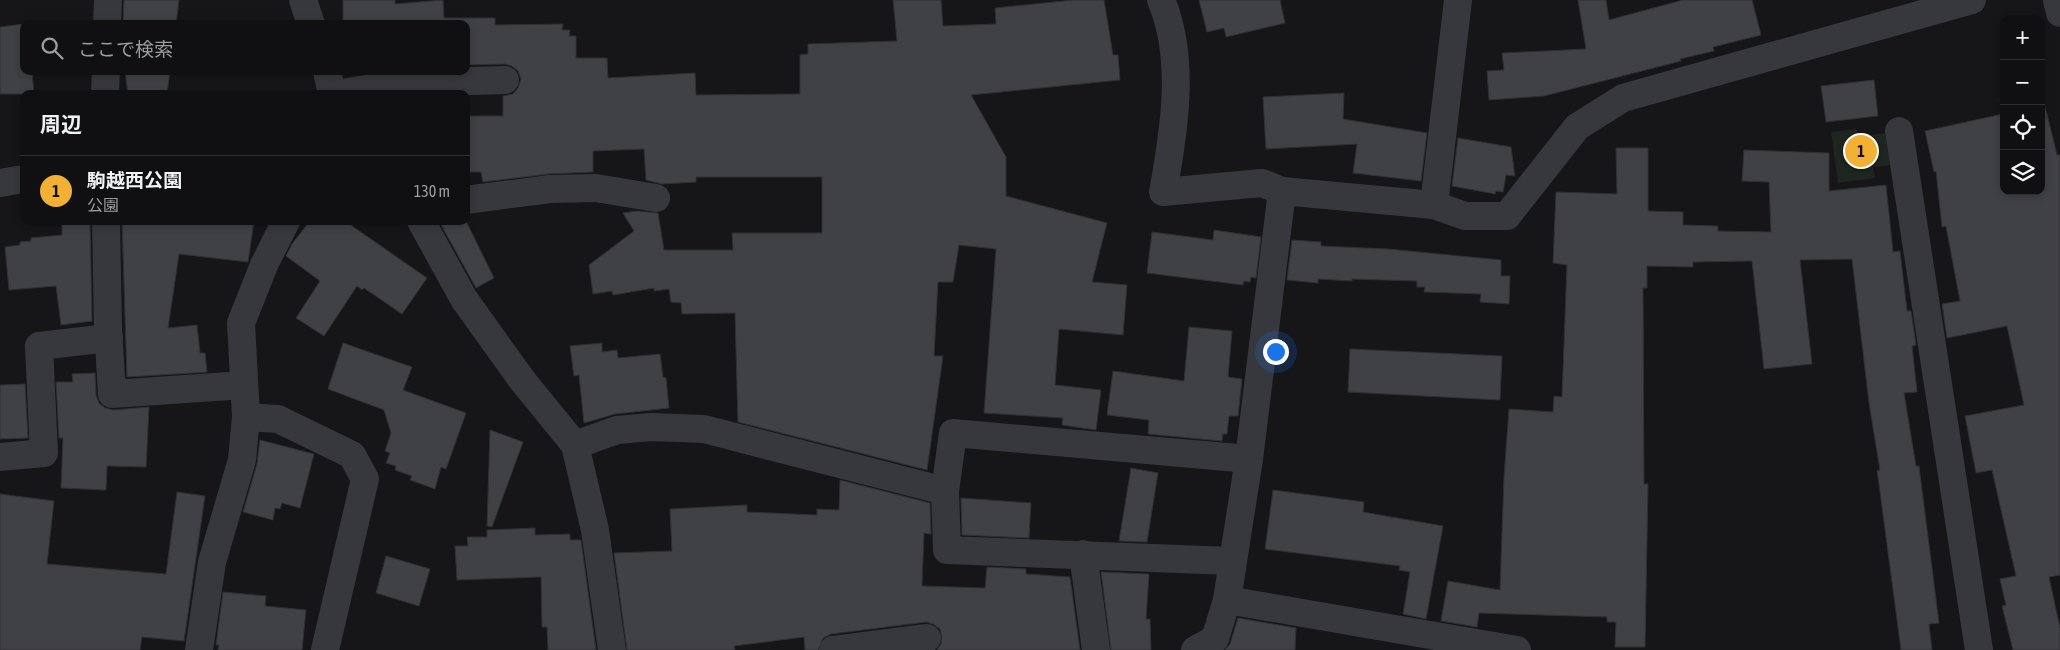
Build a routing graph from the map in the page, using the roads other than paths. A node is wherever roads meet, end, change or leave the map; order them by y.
1 (108, 0) edge
2 (303, 0) edge
3 (1161, 0) edge
4 (1458, 0) edge
5 (1972, 0) edge
6 (2056, 0) edge
7 (2060, 14) edge
8 (107, 20) edge
9 (310, 20) edge
10 (106, 75) edge
11 (328, 75) edge
12 (504, 80) dead end
13 (105, 90) edge
14 (331, 90) edge
15 (360, 90) edge
16 (1900, 131) dead end
17 (20, 180) edge
18 (0, 183) edge
19 (1282, 191) junction
20 (656, 198) dead end
21 (470, 199) edge
22 (1434, 205) junction
23 (106, 225) edge
24 (284, 225) edge
25 (423, 225) edge
26 (109, 338) junction
27 (244, 385) junction
28 (246, 417) junction
29 (575, 445) junction
30 (0, 457) edge
31 (1249, 459) junction
32 (945, 491) junction
33 (1083, 554) junction
34 (1231, 561) junction
35 (1227, 600) junction
36 (927, 638) dead end
37 (199, 650) edge
38 (325, 650) edge
39 (612, 650) edge
40 (832, 650) edge
41 (1096, 650) edge
42 (1195, 650) edge
43 (1517, 650) edge
44 (1979, 650) edge

1 - 8 street
2 - 9 street
3 - 19 street
4 - 22 street
5 - 22 street
6 - 7 street
10 - 13 street
11 - 14 street
12 - 15 street
16 - 44 street
17 - 18 street
19 - 22 street
19 - 31 street
20 - 21 street
23 - 26 street
24 - 27 street
25 - 29 street
26 - 27 street
26 - 30 street
27 - 28 street
28 - 37 street
28 - 38 street
29 - 32 street
29 - 39 street
31 - 32 street
31 - 34 street
32 - 33 street
33 - 34 street
33 - 41 street
34 - 35 street
35 - 42 street
35 - 43 street
36 - 40 street

